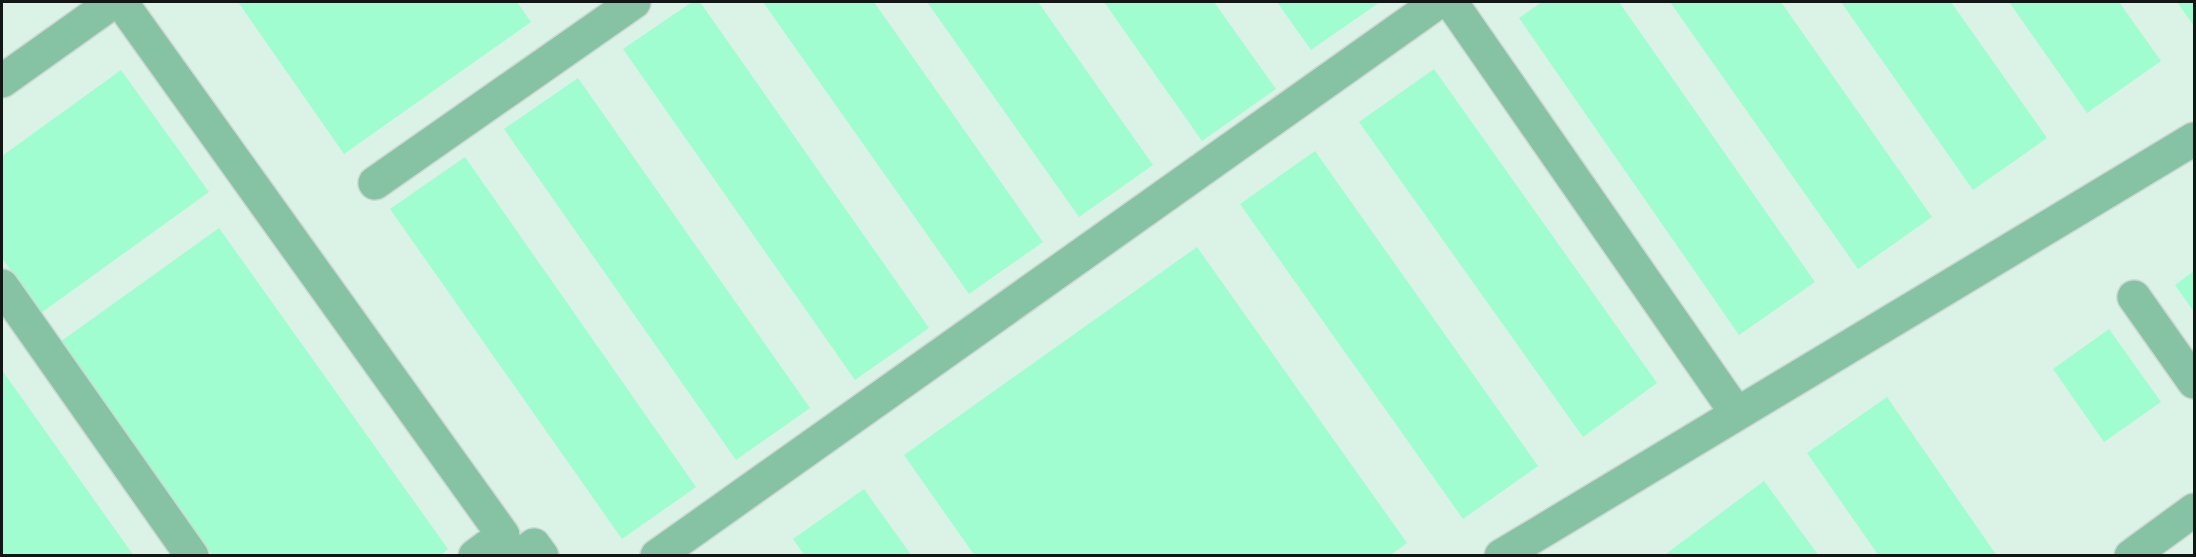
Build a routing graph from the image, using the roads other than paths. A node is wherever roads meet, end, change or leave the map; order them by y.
1 (113, 2) edge
2 (121, 2) edge
3 (634, 2) edge
4 (1438, 2) edge
5 (1451, 2) edge
6 (2, 81) edge
7 (2194, 139) edge
8 (375, 183) dead end
9 (2, 286) edge
10 (2134, 297) dead end
11 (2194, 382) edge
12 (1737, 414) junction
13 (2194, 510) edge
14 (192, 555) edge
15 (476, 555) edge
16 (520, 555) edge
17 (542, 555) edge
18 (657, 555) edge
19 (1501, 555) edge
20 (2131, 555) edge

1 - 6 lane
2 - 15 lane
3 - 8 lane
4 - 18 lane
5 - 12 lane
7 - 12 lane
9 - 14 lane
10 - 11 lane
12 - 19 lane
13 - 20 lane
16 - 17 lane

